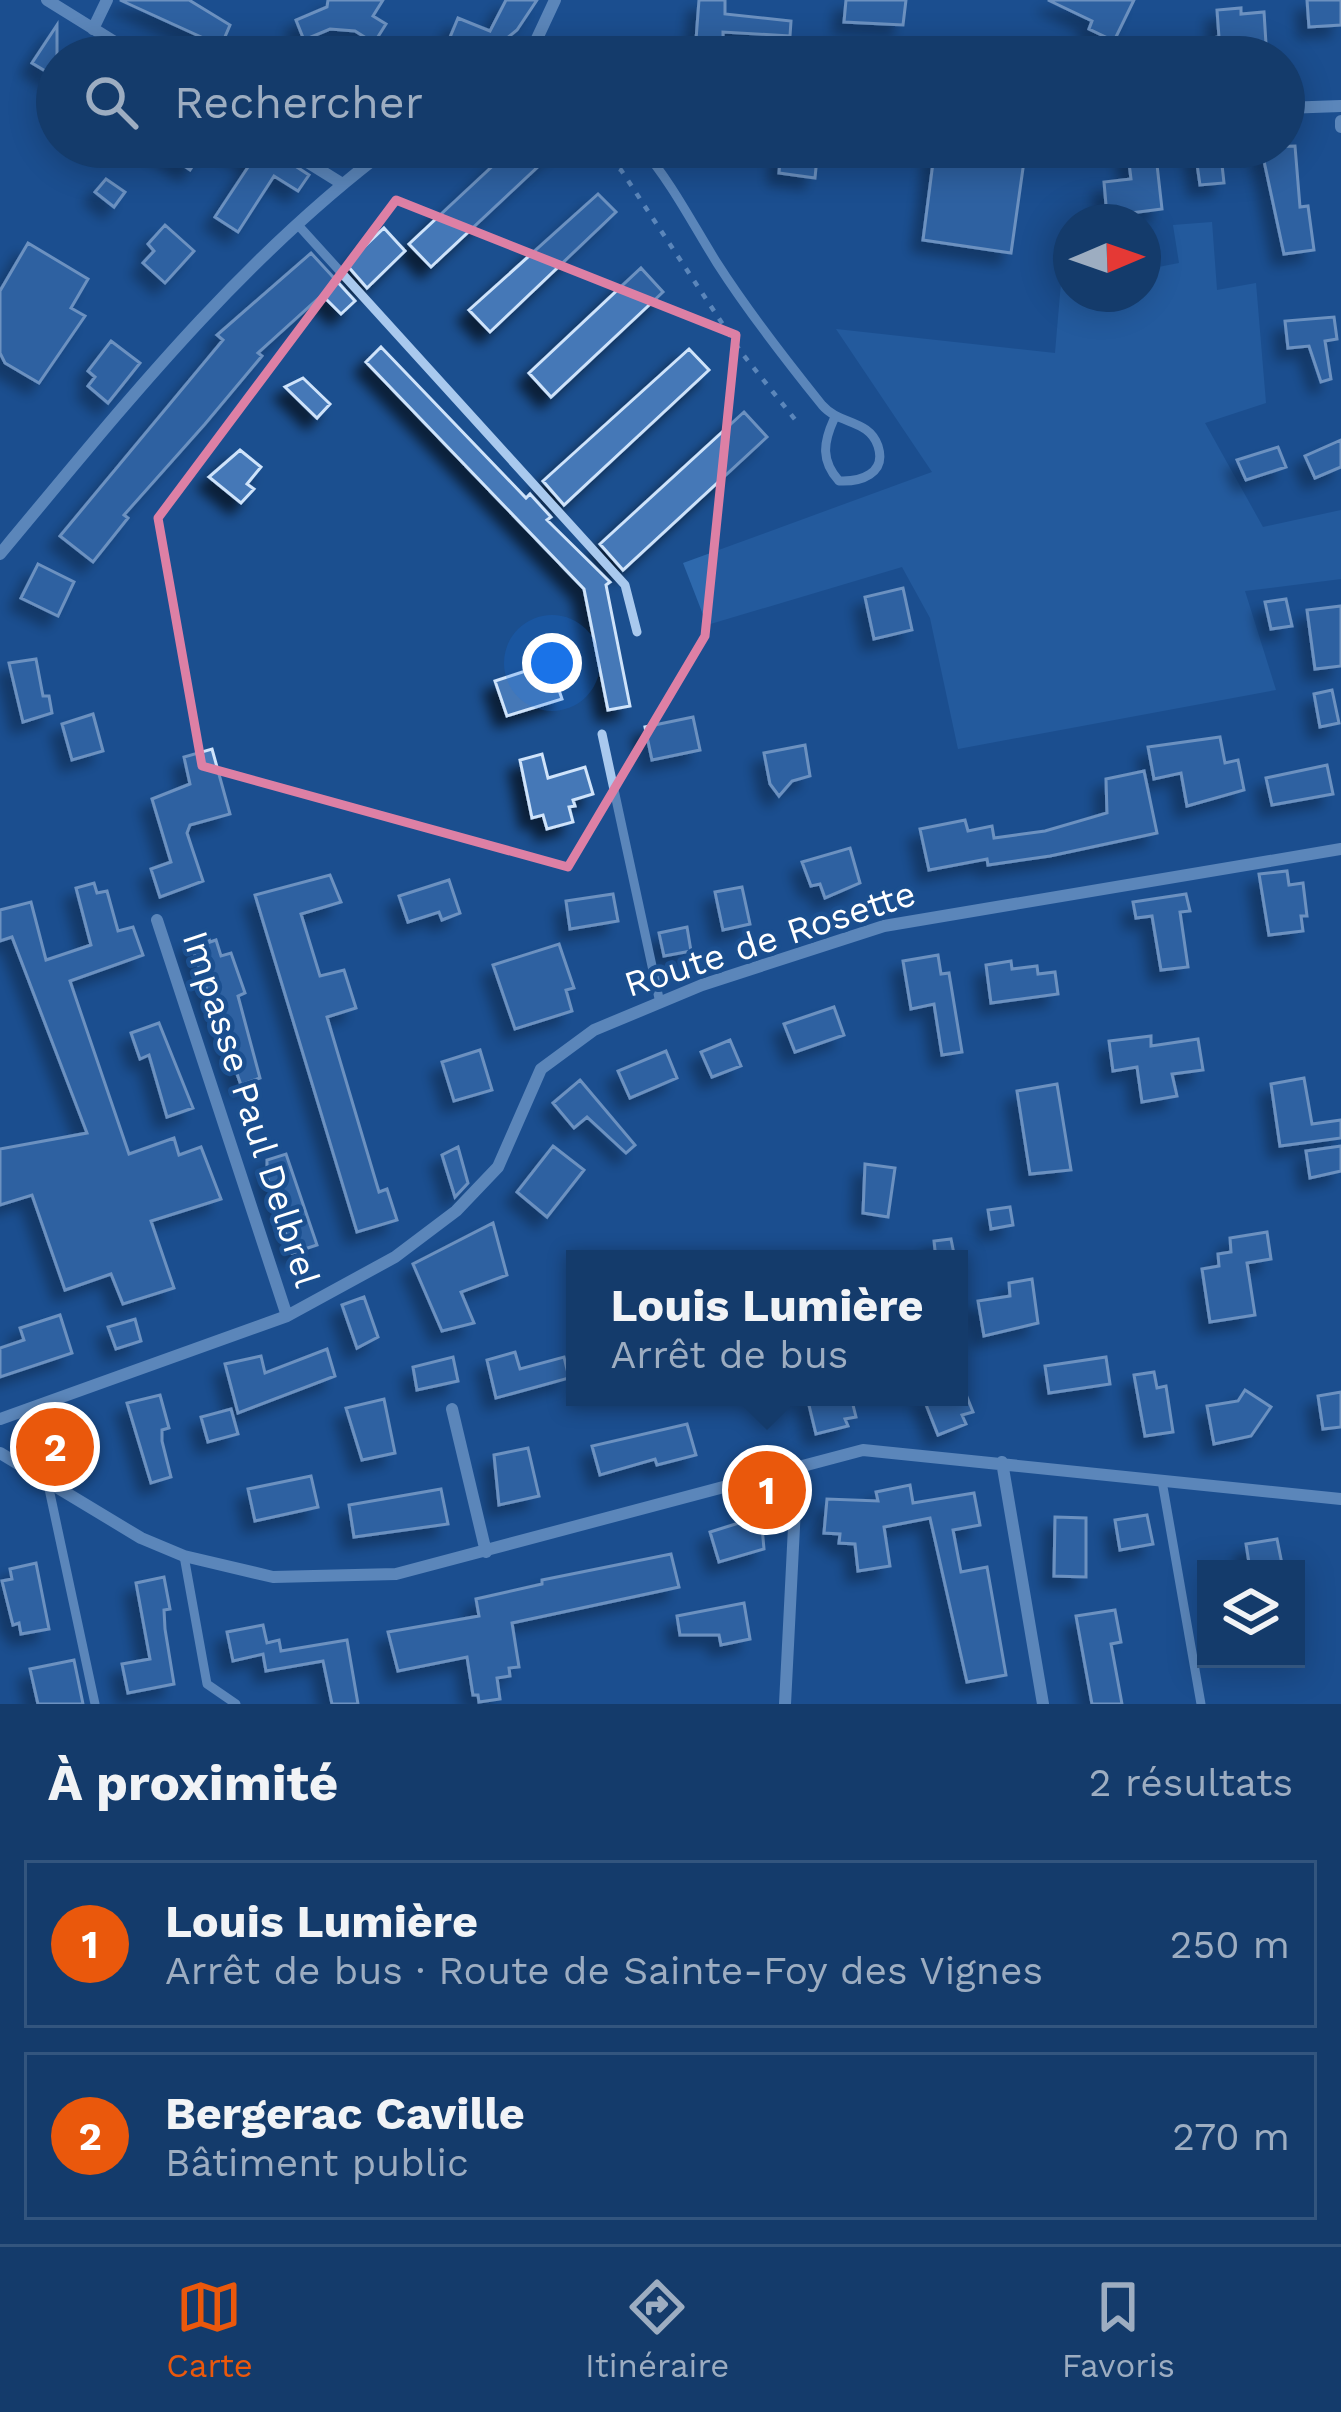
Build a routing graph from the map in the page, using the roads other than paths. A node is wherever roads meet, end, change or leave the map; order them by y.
1 (47, 0) edge
2 (107, 0) edge
3 (555, 0) edge
4 (94, 28) junction
5 (106, 36) edge
6 (538, 36) edge
7 (1341, 106) edge
8 (1305, 107) edge
9 (317, 168) edge
10 (361, 168) edge
11 (659, 168) edge
12 (341, 183) junction
13 (298, 225) junction
14 (834, 419) junction
15 (0, 554) edge
16 (637, 632) dead end
17 (602, 734) dead end
18 (1341, 849) edge
19 (158, 920) dead end
20 (660, 1003) junction
21 (287, 1316) junction
22 (452, 1409) dead end
23 (0, 1419) edge
24 (0, 1453) edge
25 (1002, 1462) junction
26 (0, 1466) edge
27 (20, 1467) junction
28 (797, 1468) junction
29 (1162, 1480) junction
30 (48, 1484) junction
31 (1341, 1499) edge
32 (486, 1552) junction
33 (184, 1556) junction
34 (95, 1704) edge
35 (236, 1704) edge
36 (785, 1704) edge
37 (1043, 1704) edge
38 (1201, 1704) edge

1 - 4 street
2 - 4 street
3 - 6 street
4 - 5 street
7 - 8 street
9 - 12 street
10 - 12 street
11 - 14 lane
12 - 13 street
13 - 15 street
13 - 16 lane
14 - 14 lane
17 - 20 lane
18 - 20 street, Route de Rosette
19 - 21 street, Impasse Paul Delbrel
20 - 21 street, Route de Rosette
21 - 23 street, Route de Rosette
22 - 32 street
24 - 27 street
25 - 28 street
25 - 29 street
25 - 37 street
26 - 27 street
27 - 30 street
28 - 32 street
28 - 36 street
29 - 31 street
29 - 38 lane
30 - 33 street
30 - 34 lane
32 - 33 street
33 - 35 lane

